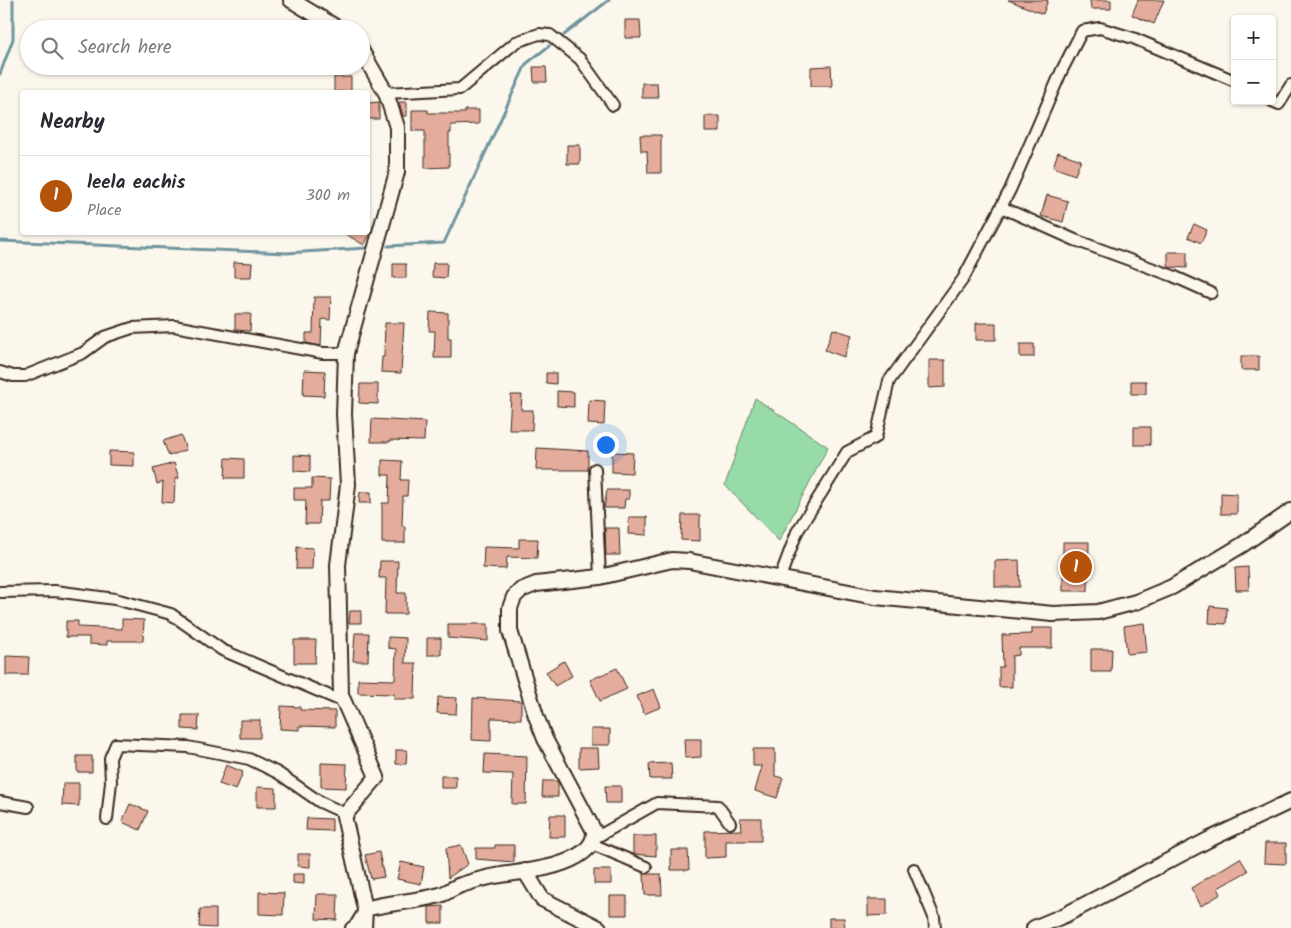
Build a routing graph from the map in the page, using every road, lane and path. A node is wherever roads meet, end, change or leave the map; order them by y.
1 (291, 0) edge
2 (324, 20) edge
3 (370, 65) edge
4 (1231, 79) edge
5 (1291, 85) edge
6 (386, 93) junction
7 (1276, 103) edge
8 (613, 105) dead end
9 (1001, 207) junction
10 (1211, 293) dead end
11 (346, 353) junction
12 (0, 372) edge
13 (595, 469) dead end
14 (1291, 511) edge
15 (600, 577) junction
16 (779, 580) junction
17 (0, 592) edge
18 (344, 702) junction
19 (1291, 800) edge
20 (0, 802) edge
21 (28, 807) dead end
22 (346, 814) junction
23 (107, 819) dead end
24 (730, 823) dead end
25 (593, 841) junction
26 (646, 867) dead end
27 (914, 869) dead end
28 (525, 871) junction
29 (365, 909) junction
30 (351, 928) edge
31 (364, 928) edge
32 (599, 928) edge
33 (934, 928) edge
34 (1034, 928) edge

1 - 2 street
3 - 6 street
4 - 9 street
5 - 7 street
6 - 8 street
6 - 11 street
9 - 10 street
9 - 16 street
11 - 12 street
11 - 18 street
13 - 15 street
14 - 16 street
15 - 16 street
15 - 25 street
17 - 18 street
18 - 22 street
19 - 34 street
20 - 21 street
22 - 23 street
22 - 29 street
24 - 25 street
25 - 26 street
25 - 28 street
27 - 33 street
28 - 29 street
28 - 32 street
29 - 30 street
29 - 31 street

